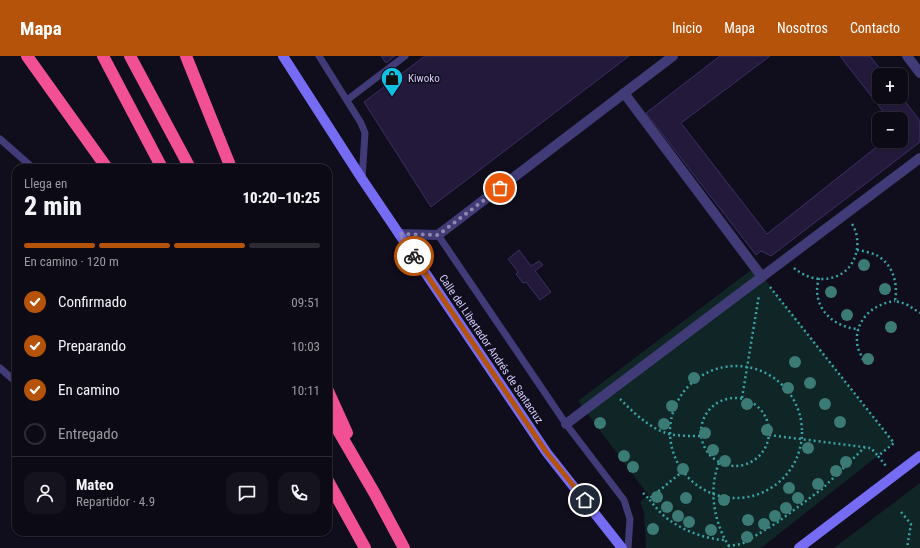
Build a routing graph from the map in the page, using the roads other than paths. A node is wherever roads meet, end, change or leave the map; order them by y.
1 (27, 56) edge
2 (103, 56) edge
3 (130, 56) edge
4 (186, 56) edge
5 (283, 56) edge
6 (319, 56) edge
7 (405, 56) edge
8 (673, 56) edge
9 (907, 56) edge
10 (920, 73) edge
11 (624, 93) junction
12 (347, 100) junction
13 (0, 139) edge
14 (920, 158) edge
15 (28, 164) edge
16 (104, 164) edge
17 (160, 164) edge
18 (188, 164) edge
19 (229, 164) edge
20 (362, 179) junction
21 (399, 234) junction
22 (438, 235) junction
23 (762, 277) junction
24 (0, 368) edge
25 (12, 378) edge
26 (332, 400) edge
27 (332, 420) edge
28 (566, 424) junction
29 (920, 456) edge
30 (332, 488) edge
31 (332, 493) edge
32 (375, 494) junction
33 (343, 509) junction
34 (365, 548) edge
35 (404, 548) edge
36 (622, 548) edge
37 (628, 548) edge
38 (799, 548) edge

1 - 16 highway
2 - 17 highway
3 - 18 highway
4 - 19 highway
5 - 20 main road, Calle del Libertador Andrés de Santacruz
6 - 12 lane
7 - 12 lane
8 - 11 street
9 - 10 street
11 - 22 street
11 - 23 street
12 - 20 lane
13 - 15 lane
14 - 23 street
20 - 21 main road, Calle del Libertador Andrés de Santacruz
21 - 22 street
21 - 36 main road, Calle del Libertador Andrés de Santacruz
22 - 28 lane
23 - 28 street
24 - 25 lane
26 - 32 highway
27 - 32 highway
28 - 37 lane
29 - 38 main road
30 - 33 highway
31 - 33 highway
32 - 35 highway
33 - 34 highway

